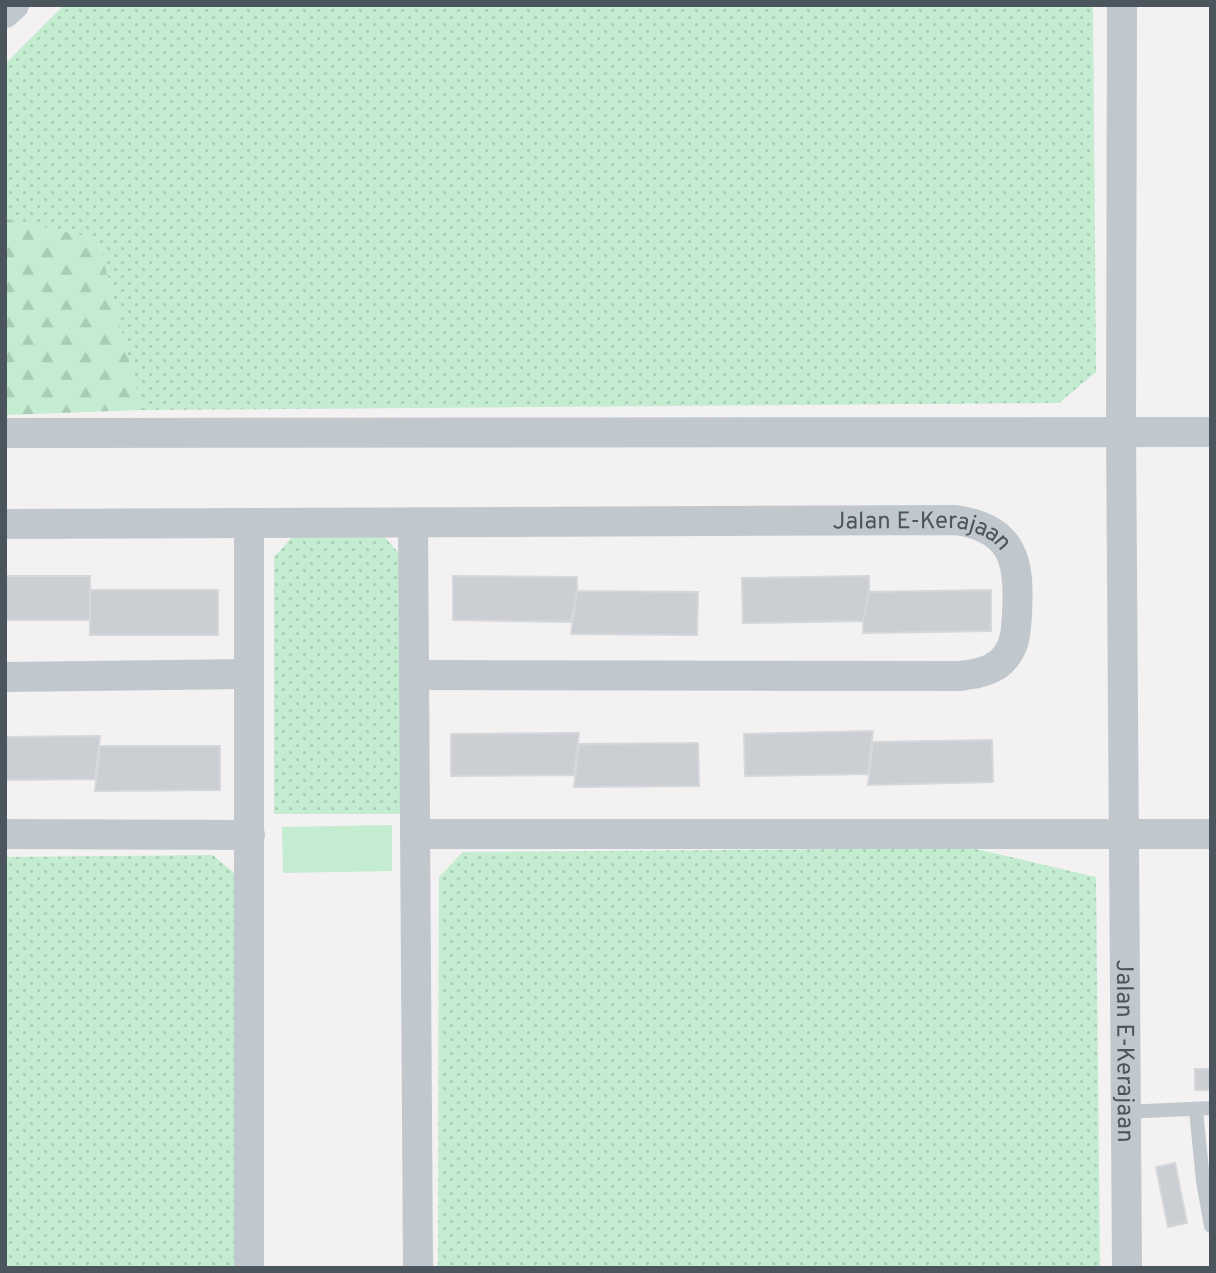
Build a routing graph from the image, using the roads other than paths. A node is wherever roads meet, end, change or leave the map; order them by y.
1 (14, 5) edge
2 (1122, 5) edge
3 (5, 13) edge
4 (1121, 432) junction
5 (1211, 432) edge
6 (5, 433) edge
7 (249, 523) junction
8 (413, 523) junction
9 (5, 524) edge
10 (249, 674) junction
11 (414, 675) junction
12 (5, 677) edge
13 (5, 834) edge
14 (415, 834) junction
15 (1211, 834) edge
16 (250, 835) junction
17 (1123, 835) junction
18 (1203, 1109) edge
19 (1124, 1112) junction
20 (1211, 1226) edge
21 (249, 1268) edge
22 (418, 1268) edge
23 (1127, 1268) edge

1 - 3 street
2 - 4 street, Jalan E-Kerajaan
4 - 5 street
4 - 6 street
4 - 17 street, Jalan E-Kerajaan
7 - 8 street, Jalan E-Kerajaan
7 - 9 street, Jalan E-Kerajaan
7 - 10 street
8 - 11 street
8 - 11 street, Jalan E-Kerajaan
10 - 12 street
10 - 16 street
11 - 14 street
13 - 16 street
14 - 17 street
14 - 22 street
15 - 17 street
16 - 21 street
17 - 19 street, Jalan E-Kerajaan
18 - 19 lane
18 - 20 lane
19 - 23 street, Jalan E-Kerajaan

